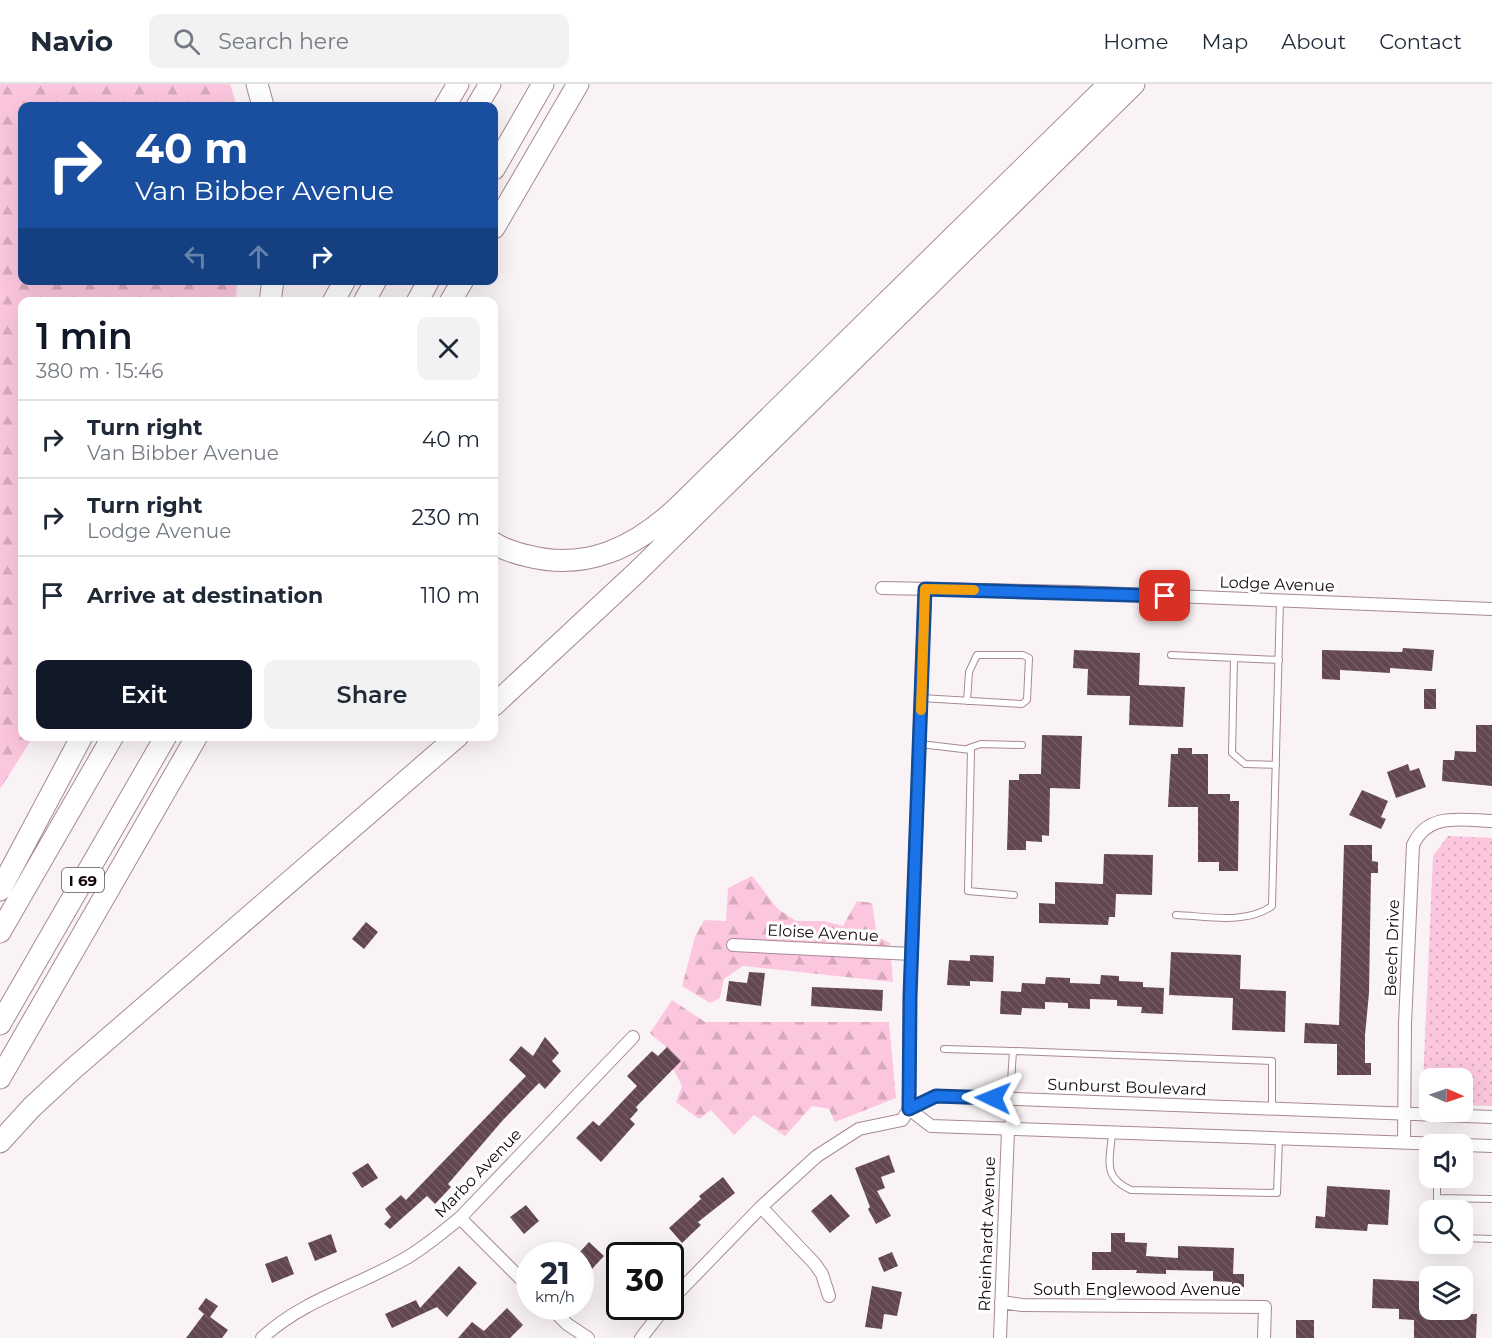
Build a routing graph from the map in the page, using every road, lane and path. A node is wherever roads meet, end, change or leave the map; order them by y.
1 (257, 84) edge
2 (458, 84) edge
3 (490, 84) edge
4 (543, 84) edge
5 (578, 84) edge
6 (1110, 84) edge
7 (1134, 84) edge
8 (262, 102) edge
9 (447, 102) edge
10 (479, 102) edge
11 (498, 162) edge
12 (498, 222) edge
13 (498, 545) edge
14 (882, 588) dead end
15 (925, 589) junction
16 (1281, 600) junction
17 (1492, 609) edge
18 (1171, 655) dead end
19 (1234, 658) junction
20 (1279, 660) junction
21 (921, 698) junction
22 (498, 701) edge
23 (967, 701) junction
24 (79, 741) edge
25 (110, 741) edge
26 (163, 741) edge
27 (194, 741) edge
28 (452, 741) edge
29 (920, 744) junction
30 (1022, 745) dead end
31 (969, 748) junction
32 (1276, 765) junction
33 (1492, 821) edge
34 (0, 890) edge
35 (1014, 895) dead end
36 (1176, 915) dead end
37 (0, 932) edge
38 (733, 945) dead end
39 (912, 954) junction
40 (0, 1024) edge
41 (633, 1037) dead end
42 (944, 1048) dead end
43 (1013, 1050) junction
44 (0, 1078) edge
45 (1012, 1099) junction
46 (1272, 1108) junction
47 (909, 1109) junction
48 (1404, 1113) junction
49 (1492, 1117) edge
50 (1008, 1130) junction
51 (1112, 1133) junction
52 (1279, 1139) junction
53 (0, 1142) edge
54 (1404, 1143) junction
55 (1419, 1143) edge
56 (1473, 1145) edge
57 (1492, 1146) edge
58 (1437, 1188) edge
59 (1437, 1198) joint
60 (1492, 1199) edge
61 (761, 1207) junction
62 (460, 1218) junction
63 (1473, 1238) edge
64 (1492, 1239) edge
65 (516, 1274) edge
66 (684, 1287) edge
67 (829, 1296) dead end
68 (1001, 1302) junction
69 (563, 1320) edge
70 (655, 1320) edge
71 (262, 1338) edge
72 (588, 1338) edge
73 (641, 1338) edge
74 (1000, 1338) edge
75 (1264, 1338) edge

1 - 8 highway
2 - 9 highway
3 - 10 highway
4 - 11 highway
5 - 12 highway
6 - 13 highway
7 - 22 highway
14 - 15 street, Lodge Avenue
15 - 16 street, Lodge Avenue
15 - 21 street
16 - 17 street, Lodge Avenue
16 - 20 lane
18 - 19 lane
19 - 20 lane
19 - 32 lane
20 - 32 lane
21 - 23 lane
21 - 29 street
23 - 23 lane
24 - 34 highway
25 - 37 highway, I 69
26 - 40 highway, I 69
27 - 44 highway
28 - 53 highway
29 - 31 lane
29 - 39 street
30 - 31 lane
31 - 35 lane
32 - 36 lane
33 - 48 street, Beech Drive
38 - 39 street, Eloise Avenue
39 - 47 street
41 - 62 street, Marbo Avenue
42 - 43 lane
43 - 45 lane
43 - 46 lane
45 - 46 street, Sunburst Boulevard
45 - 47 street, Sunburst Boulevard
45 - 50 lane
46 - 48 street, Sunburst Boulevard
47 - 50 street
47 - 61 street
48 - 49 street, Sunburst Boulevard
48 - 54 street, Beech Drive
50 - 51 street
50 - 68 street, Rheinhardt Avenue
51 - 52 street
51 - 52 lane
52 - 54 street
54 - 55 street
56 - 57 street
58 - 59 lane
59 - 60 lane
61 - 66 street
61 - 67 street
62 - 65 street
62 - 71 street, Marbo Avenue
63 - 64 lane
68 - 74 street, Rheinhardt Avenue
68 - 75 street, South Englewood Avenue
69 - 72 street
70 - 73 street

